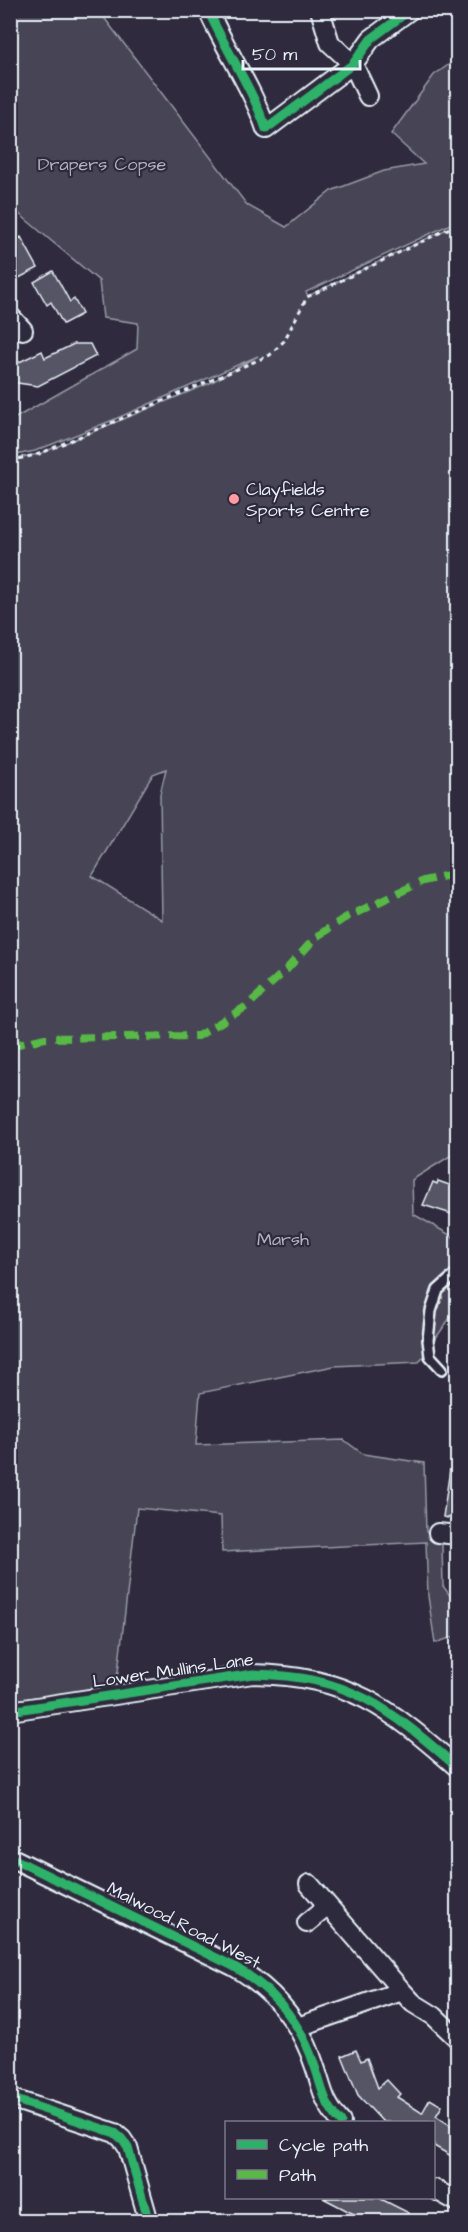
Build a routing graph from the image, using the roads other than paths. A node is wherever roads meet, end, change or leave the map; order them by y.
1 (208, 10) edge
2 (320, 10) edge
3 (410, 10) edge
4 (353, 64) junction
5 (368, 96) dead end
6 (10, 316) edge
7 (23, 330) dead end
8 (458, 1272) edge
9 (442, 1370) dead end
10 (438, 1533) dead end
11 (458, 1535) edge
12 (10, 1711) edge
13 (458, 1768) edge
14 (10, 1857) edge
15 (309, 1884) dead end
16 (328, 1906) junction
17 (307, 1923) dead end
18 (402, 1991) junction
19 (298, 2027) junction
20 (458, 2039) edge
21 (10, 2098) edge
22 (340, 2121) edge
23 (435, 2190) edge
24 (458, 2202) edge
25 (149, 2222) edge

1 - 4 street
2 - 4 street
3 - 4 street
4 - 5 street
6 - 7 street
8 - 9 lane
10 - 11 street
12 - 13 street, Lower Mullins Lane
14 - 19 street, Malwood Road West
15 - 16 street
16 - 17 street
16 - 18 street
18 - 19 street
18 - 20 street
19 - 22 street, Malwood Road West
21 - 25 street
23 - 24 street

